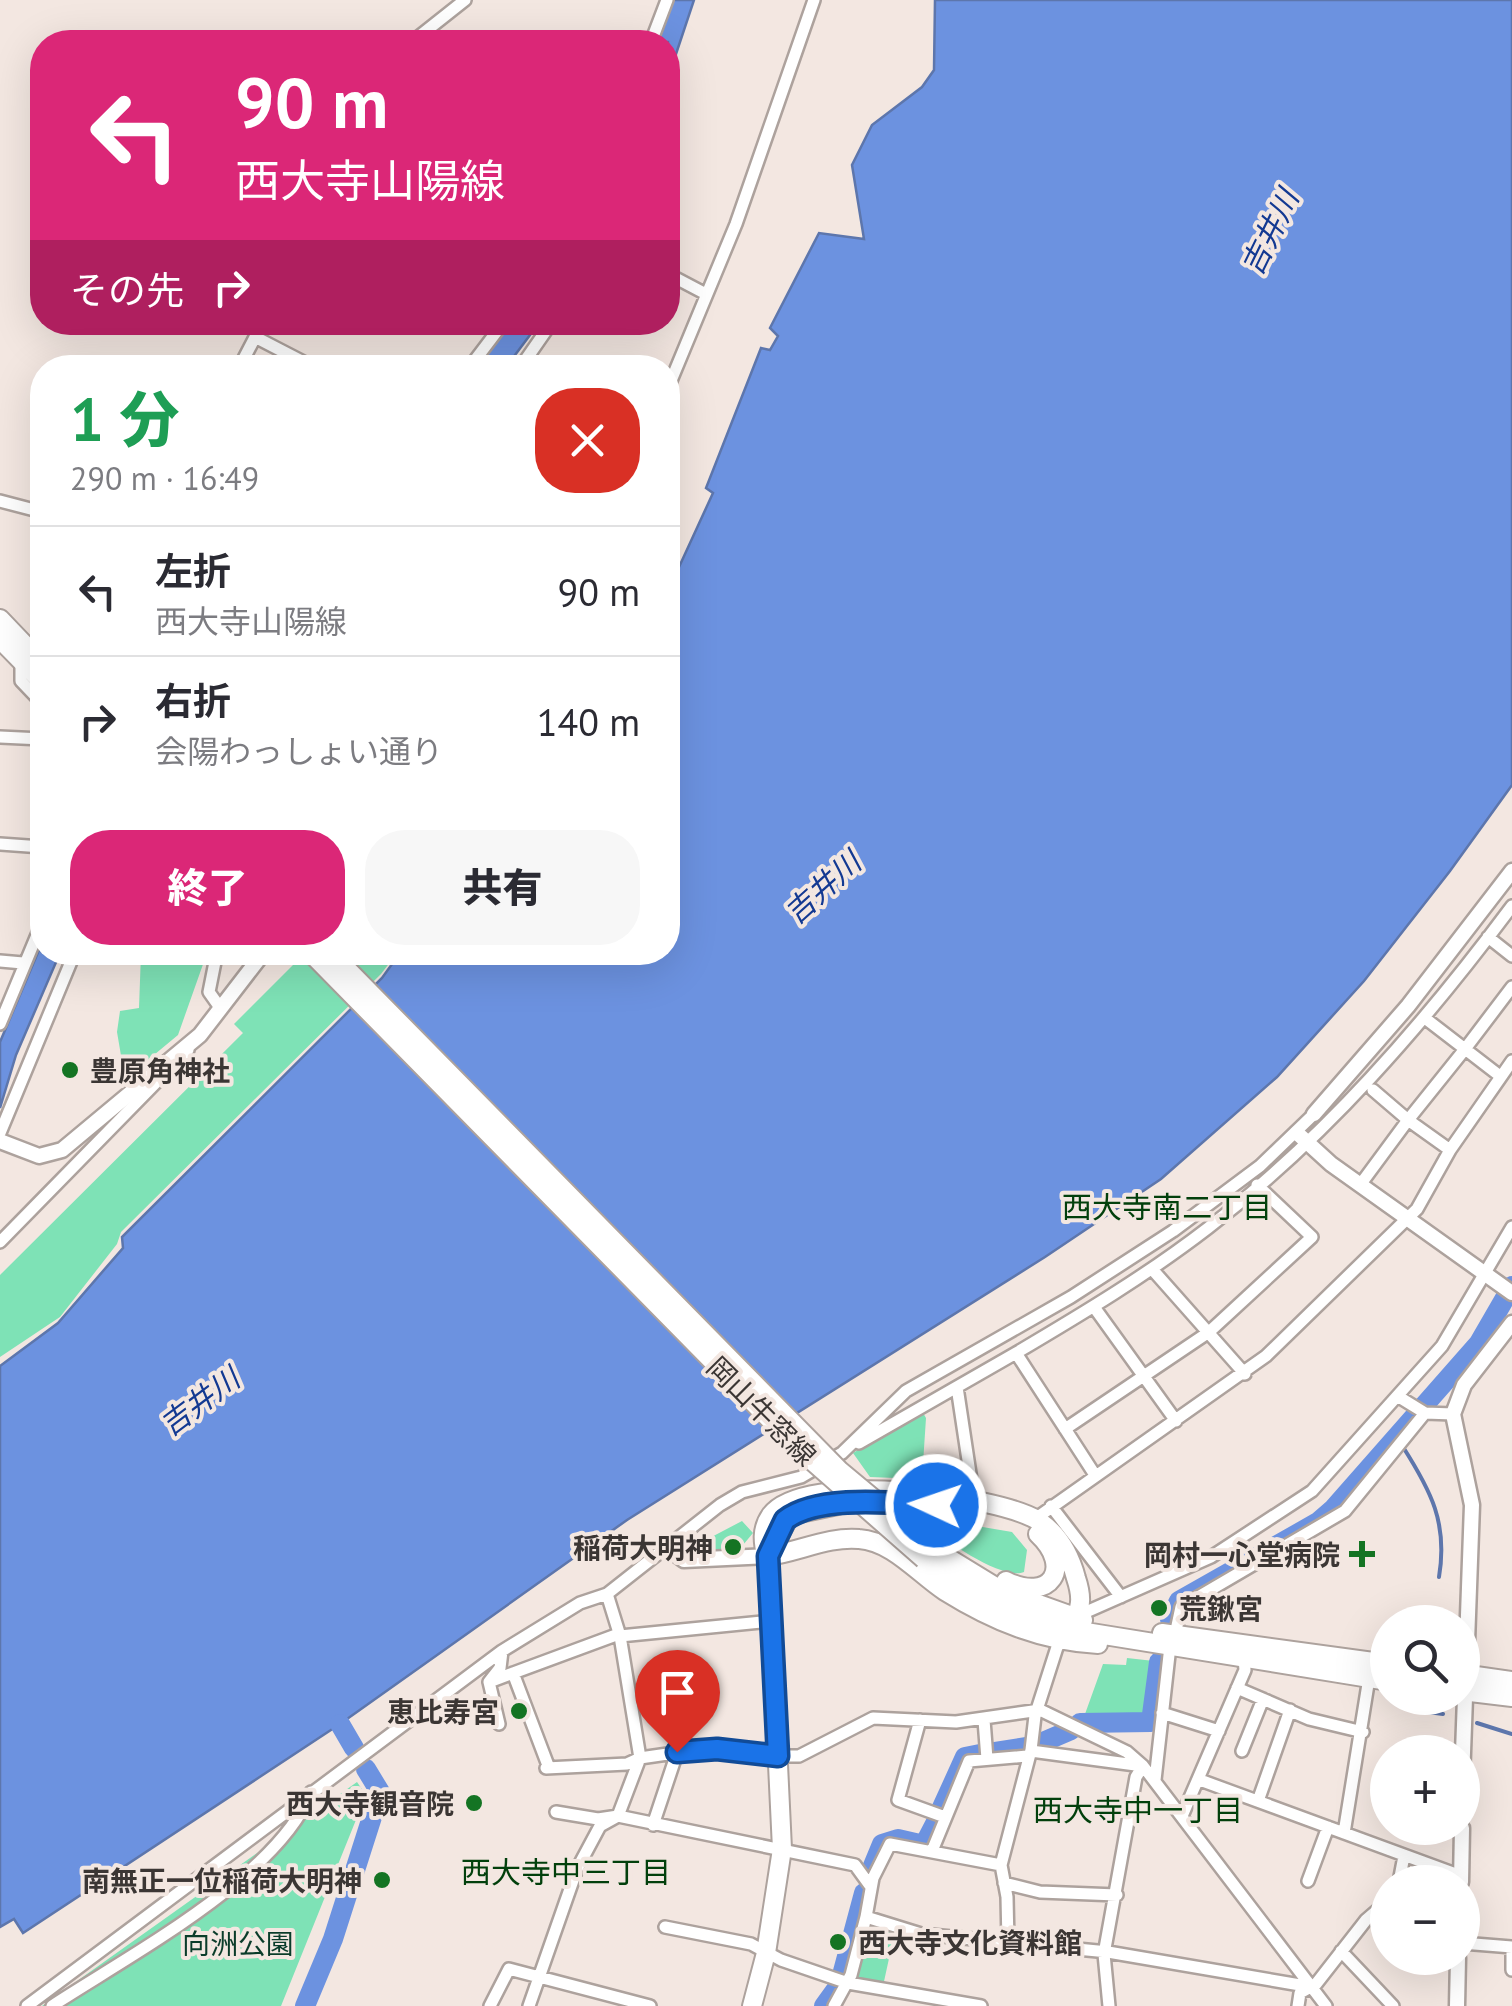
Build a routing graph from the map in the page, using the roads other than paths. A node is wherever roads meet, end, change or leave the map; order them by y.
1 (465, 0) edge
2 (667, 0) edge
3 (814, 0) edge
4 (427, 30) edge
5 (656, 30) edge
6 (680, 280) edge
7 (706, 294) junction
8 (494, 335) edge
9 (255, 337) joint
10 (246, 355) edge
11 (290, 355) edge
12 (478, 355) edge
13 (680, 358) edge
14 (0, 501) edge
15 (30, 509) edge
16 (0, 619) edge
17 (0, 638) edge
18 (30, 652) edge
19 (30, 654) edge
20 (30, 664) edge
21 (30, 689) edge
22 (0, 736) edge
23 (30, 739) edge
24 (0, 844) edge
25 (30, 846) edge
26 (1512, 871) edge
27 (1512, 906) edge
28 (1488, 937) junction
29 (30, 948) edge
30 (1512, 956) edge
31 (0, 961) edge
32 (23, 963) junction
33 (70, 965) edge
34 (214, 965) edge
35 (254, 965) edge
36 (323, 965) edge
37 (343, 965) edge
38 (1512, 987) edge
39 (221, 1009) junction
40 (1426, 1019) junction
41 (0, 1024) edge
42 (200, 1035) junction
43 (1465, 1049) junction
44 (1512, 1061) edge
45 (1500, 1076) junction
46 (1373, 1090) dead end
47 (1314, 1114) joint
48 (1408, 1120) junction
49 (0, 1133) edge
50 (1301, 1138) junction
51 (0, 1141) edge
52 (1450, 1150) junction
53 (1360, 1185) junction
54 (1257, 1186) junction
55 (1406, 1220) junction
56 (1512, 1227) edge
57 (0, 1242) edge
58 (1152, 1270) junction
59 (1486, 1276) junction
60 (1507, 1290) edge
61 (1094, 1307) junction
62 (1512, 1322) edge
63 (1208, 1332) junction
64 (1016, 1354) junction
65 (1245, 1374) junction
66 (1145, 1377) junction
67 (957, 1387) junction
68 (1400, 1397) junction
69 (1420, 1411) junction
70 (1453, 1414) junction
71 (1176, 1420) junction
72 (1064, 1429) junction
73 (842, 1453) junction
74 (1094, 1476) junction
75 (974, 1500) junction
76 (1051, 1506) junction
77 (1035, 1519) junction
78 (669, 1548) junction
79 (930, 1554) junction
80 (768, 1556) junction
81 (953, 1564) junction
82 (606, 1594) junction
83 (1121, 1597) junction
84 (1468, 1605) edge
85 (771, 1621) junction
86 (1067, 1629) junction
87 (618, 1635) junction
88 (1171, 1645) junction
89 (502, 1652) junction
90 (1283, 1657) junction
91 (1244, 1659) junction
92 (1370, 1663) edge
93 (513, 1673) junction
94 (1370, 1677) edge
95 (1512, 1680) edge
96 (489, 1682) junction
97 (1480, 1682) edge
98 (1238, 1688) junction
99 (1480, 1688) edge
100 (1512, 1697) edge
101 (1263, 1699) junction
102 (1370, 1707) edge
103 (1040, 1710) junction
104 (1290, 1710) junction
105 (1162, 1713) junction
106 (920, 1720) junction
107 (984, 1720) junction
108 (499, 1724) dead end
109 (1220, 1730) junction
110 (1363, 1732) junction
111 (1242, 1751) dead end
112 (677, 1752) junction
113 (1029, 1754) junction
114 (778, 1756) junction
115 (640, 1758) junction
116 (987, 1759) junction
117 (1144, 1766) junction
118 (1155, 1780) junction
119 (1200, 1780) junction
120 (311, 1792) junction
121 (1258, 1800) junction
122 (556, 1812) dead end
123 (618, 1816) junction
124 (1182, 1816) junction
125 (945, 1817) junction
126 (654, 1825) junction
127 (1328, 1827) junction
128 (1344, 1833) junction
129 (782, 1849) junction
130 (932, 1851) junction
131 (1404, 1856) junction
132 (1000, 1865) junction
133 (1402, 1865) edge
134 (1426, 1865) edge
135 (1308, 1881) dead end
136 (1004, 1882) junction
137 (870, 1887) junction
138 (1117, 1894) junction
139 (866, 1917) junction
140 (1370, 1921) edge
141 (665, 1927) dead end
142 (1008, 1943) junction
143 (1480, 1945) edge
144 (1512, 1948) edge
145 (1342, 1951) junction
146 (766, 1952) junction
147 (1108, 1952) junction
148 (1512, 1970) edge
149 (1458, 1975) edge
150 (538, 1976) junction
151 (848, 1983) junction
152 (1307, 1986) junction
153 (608, 2000) edge
154 (27, 2006) edge
155 (52, 2006) edge
156 (490, 2006) edge
157 (529, 2006) edge
158 (650, 2006) edge
159 (752, 2006) edge
160 (834, 2006) edge
161 (980, 2006) edge
162 (1109, 2006) edge
163 (1298, 2006) edge
164 (1326, 2006) edge
165 (1393, 2006) edge
166 (1457, 2006) edge

1 - 4 street
2 - 5 street
3 - 7 street
6 - 7 street
7 - 13 street
8 - 12 street
9 - 10 street
9 - 11 street
14 - 15 street
16 - 18 main road
17 - 19 main road
20 - 21 street
22 - 23 street
24 - 25 street
26 - 47 street
27 - 28 street
28 - 30 street
28 - 40 street
29 - 32 street
31 - 32 street
32 - 41 street
33 - 49 street
34 - 39 street
35 - 39 street
36 - 79 main road, 岡山牛窓線, bridge
37 - 79 main road, 岡山牛窓線, bridge
38 - 43 street
39 - 42 street
40 - 43 street
40 - 50 street
42 - 51 street
42 - 57 street
43 - 45 street
43 - 48 street
44 - 45 street
45 - 52 street
46 - 48 street
47 - 50 street
48 - 52 street
48 - 53 street
50 - 53 street
50 - 54 street
50 - 73 street
52 - 55 street
53 - 55 street
54 - 58 street
54 - 63 street
55 - 59 street
55 - 65 street
56 - 59 street
58 - 61 street
58 - 63 street
59 - 60 street
59 - 68 street
61 - 64 street
61 - 66 street
62 - 70 street
63 - 65 street
63 - 66 street
64 - 67 street
64 - 72 street
65 - 71 street
66 - 71 street
66 - 72 street
67 - 73 street
67 - 75 street
68 - 69 street
68 - 83 street
69 - 70 street
69 - 88 street
70 - 84 street
71 - 74 street
72 - 74 street
73 - 78 street
74 - 76 street
75 - 77 main road
75 - 80 main road
76 - 77 street
76 - 83 street
77 - 86 main road
78 - 80 street
78 - 82 street
79 - 81 main road, 岡山牛窓線
79 - 86 main road, 岡山牛窓線
80 - 81 main road
80 - 85 main road
80 - 86 main road
81 - 86 main road, 岡山牛窓線
82 - 87 street
82 - 89 street
83 - 86 street
85 - 87 street
85 - 114 main road
86 - 88 main road, 岡山牛窓線
86 - 88 main road
86 - 103 street
87 - 93 street
87 - 115 street
88 - 90 main road, 岡山牛窓線
88 - 91 main road, 岡山牛窓線
88 - 105 street
89 - 96 street
89 - 120 street
90 - 91 main road, 岡山牛窓線
90 - 92 main road, 岡山牛窓線
90 - 94 main road, 岡山牛窓線
91 - 98 street
93 - 96 street
93 - 115 street
95 - 97 main road
96 - 108 street
98 - 101 street
98 - 109 street
99 - 100 main road
101 - 104 street
101 - 111 street
102 - 110 street
103 - 107 street
103 - 113 street
103 - 117 street
104 - 110 street
104 - 121 street
105 - 109 street
105 - 118 street
106 - 107 street
106 - 114 street
106 - 125 street
107 - 116 street
109 - 119 street
110 - 128 street
112 - 114 street
112 - 115 street
112 - 126 street
113 - 116 street
113 - 117 street
113 - 132 street
114 - 129 main road
115 - 123 street
116 - 125 street
117 - 118 street
117 - 138 street
118 - 124 street
119 - 121 street
119 - 124 street
120 - 154 street
120 - 155 street
121 - 127 street
122 - 123 street
123 - 126 street
123 - 150 street
124 - 152 street
125 - 130 street
126 - 129 street
127 - 128 street
127 - 135 street
128 - 131 street
129 - 137 street
129 - 146 main road
130 - 132 street
130 - 137 street
131 - 133 street
131 - 134 street
132 - 136 street
136 - 138 street
136 - 142 street
137 - 139 street
138 - 147 street
139 - 142 street
139 - 151 street
140 - 145 street
141 - 146 street
142 - 147 street
143 - 144 street
144 - 148 street
145 - 152 street
145 - 165 street
146 - 151 street
146 - 159 main road
147 - 152 street
147 - 162 street
149 - 166 street
150 - 153 street
150 - 156 street
150 - 157 street
151 - 160 street
151 - 161 street
152 - 163 street
152 - 164 street
153 - 158 street

